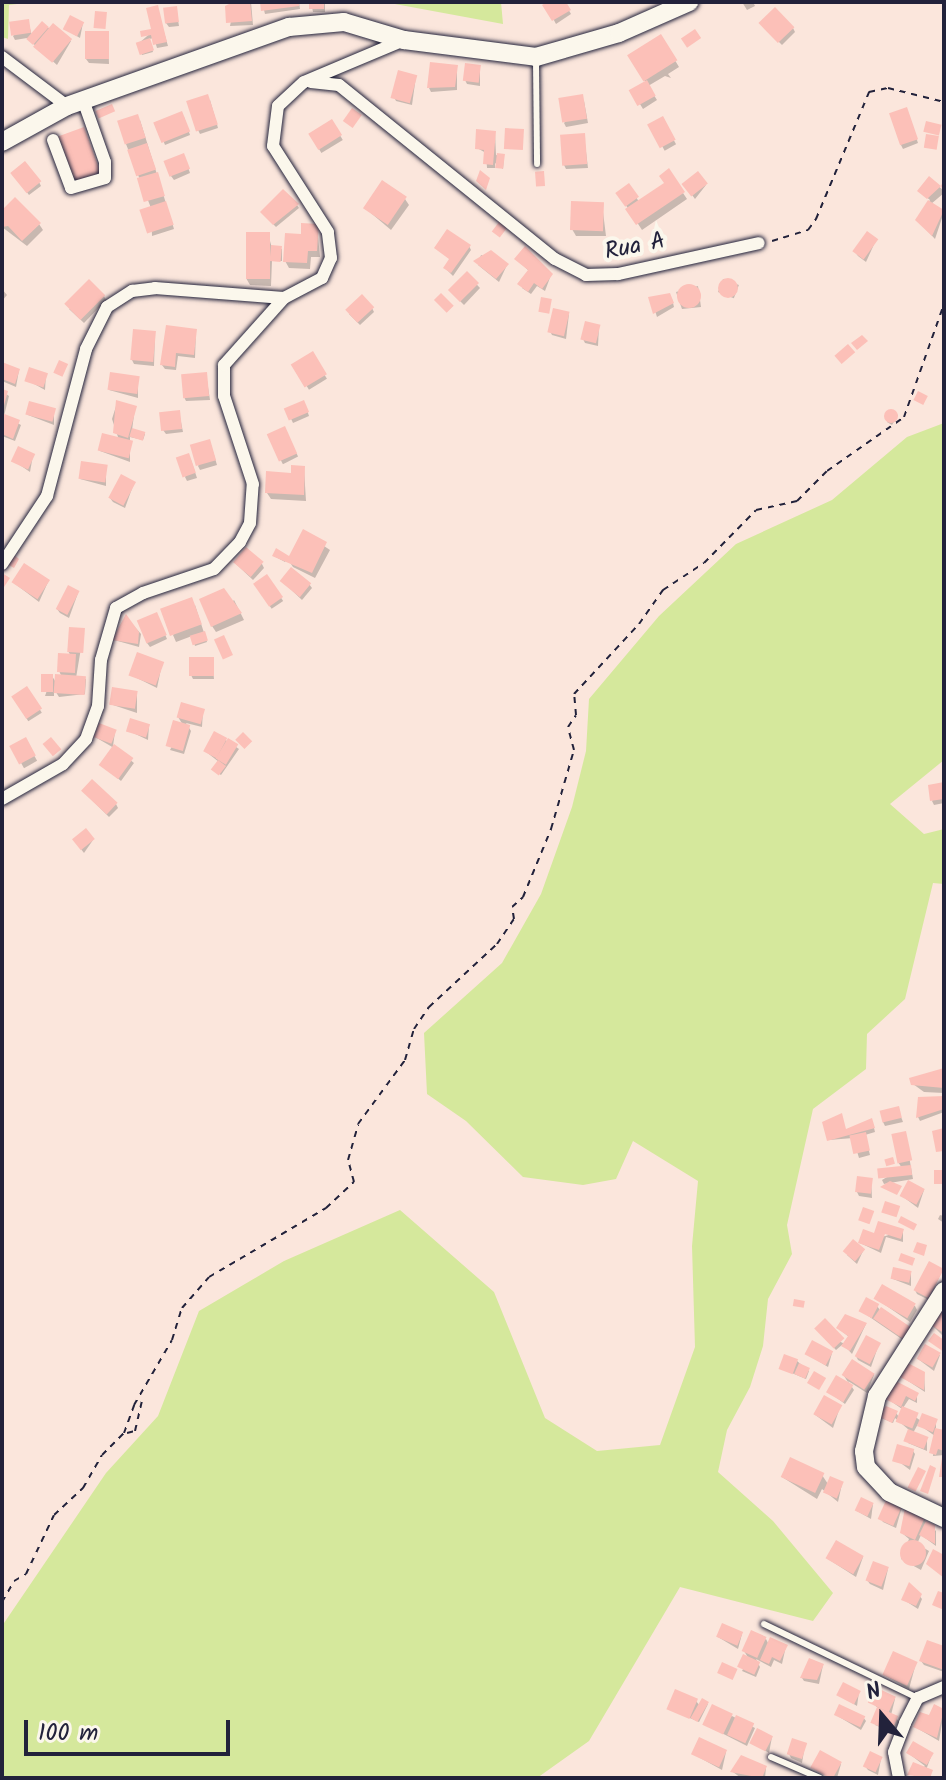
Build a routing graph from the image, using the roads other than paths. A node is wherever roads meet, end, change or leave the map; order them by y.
1 (689, 2) edge
2 (404, 40) junction
3 (2, 57) edge
4 (536, 57) junction
5 (304, 82) junction
6 (75, 103) junction
7 (53, 140) dead end
8 (2, 142) edge
9 (537, 164) dead end
10 (759, 243) road end
11 (284, 298) junction
12 (2, 564) edge
13 (2, 799) edge
14 (944, 1291) edge
15 (944, 1518) edge
16 (764, 1624) dead end
17 (944, 1687) edge
18 (918, 1698) junction
19 (771, 1757) dead end
20 (820, 1778) edge
21 (899, 1778) edge

1 - 4 street
2 - 4 street
2 - 5 street
2 - 6 street
3 - 6 street
4 - 9 lane
5 - 10 street, Rua A
5 - 11 street
6 - 7 street
6 - 8 street
11 - 12 street
11 - 13 street
14 - 15 street
16 - 18 lane
17 - 18 street
18 - 21 street
19 - 20 lane

